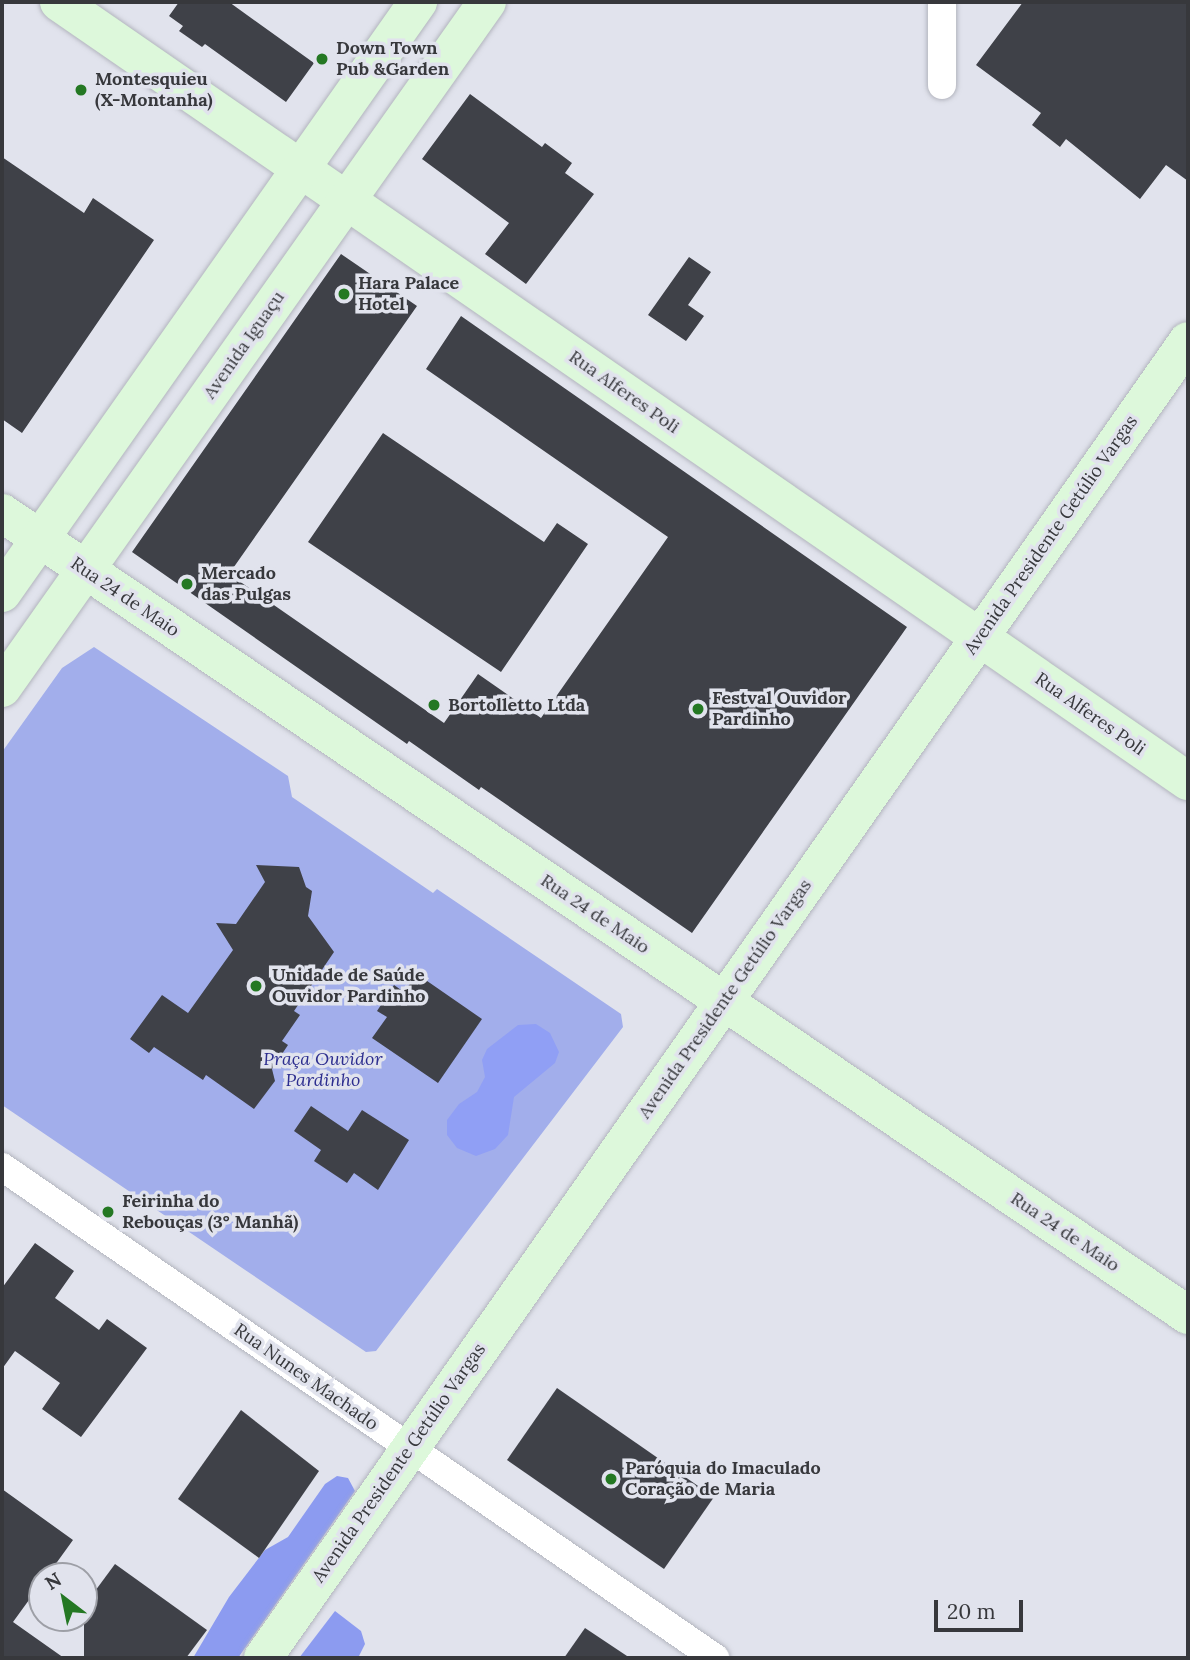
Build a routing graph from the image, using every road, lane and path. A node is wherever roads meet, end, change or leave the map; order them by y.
1 (59, 2) edge
2 (418, 2) edge
3 (487, 2) edge
4 (942, 2) edge
5 (942, 85) dead end
6 (301, 168) junction
7 (346, 200) junction
8 (1188, 341) edge
9 (169, 356) junction
10 (174, 445) junction
11 (2, 513) edge
12 (40, 539) junction
13 (86, 570) junction
14 (2, 593) edge
15 (979, 636) junction
16 (2, 688) edge
17 (1188, 781) edge
18 (723, 1001) junction
19 (2, 1167) edge
20 (1188, 1315) edge
21 (410, 1448) junction
22 (263, 1658) edge
23 (715, 1658) edge

1 - 6 main road, Rua Alferes Poli
2 - 6 main road
3 - 7 main road, Avenida Iguaçu
4 - 5 street
6 - 7 main road, Rua Alferes Poli
6 - 9 main road
7 - 10 main road, Avenida Iguaçu
7 - 15 main road, Rua Alferes Poli
8 - 15 main road, Avenida Presidente Getúlio Vargas
9 - 10 main road
9 - 12 main road
10 - 13 main road, Avenida Iguaçu
11 - 12 main road, Rua 24 de Maio
12 - 13 main road, Rua 24 de Maio
12 - 14 main road
13 - 16 main road, Avenida Iguaçu
13 - 18 main road, Rua 24 de Maio
15 - 17 main road, Rua Alferes Poli
15 - 18 main road, Avenida Presidente Getúlio Vargas
18 - 20 main road, Rua 24 de Maio
18 - 21 main road, Avenida Presidente Getúlio Vargas
19 - 21 street, Rua Nunes Machado
21 - 22 main road, Avenida Presidente Getúlio Vargas
21 - 23 street, Rua Nunes Machado

